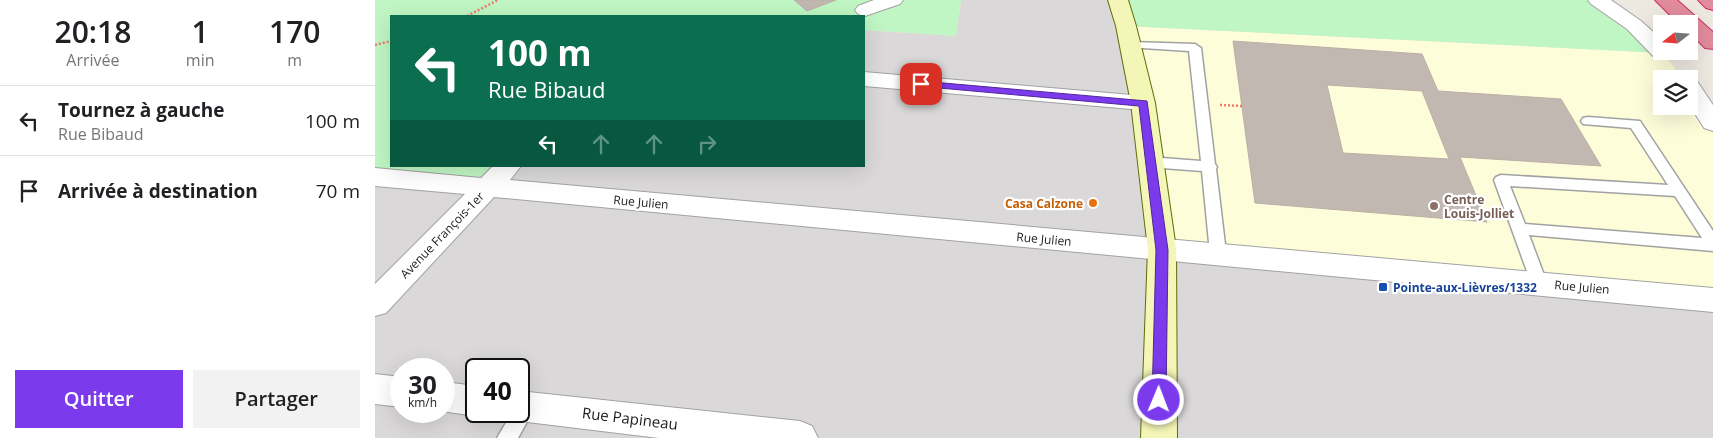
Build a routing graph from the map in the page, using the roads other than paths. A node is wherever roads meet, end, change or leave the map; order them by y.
1 (893, 0) edge
2 (1118, 0) edge
3 (1598, 0) edge
4 (1665, 0) edge
5 (1708, 0) edge
6 (1713, 4) edge
7 (865, 10) dead end
8 (1713, 43) edge
9 (1131, 45) junction
10 (1675, 67) edge
11 (865, 79) edge
12 (1143, 103) junction
13 (1588, 121) dead end
14 (1713, 123) edge
15 (1149, 162) junction
16 (507, 167) edge
17 (1210, 167) junction
18 (375, 177) edge
19 (487, 188) junction
20 (1679, 191) junction
21 (1519, 229) junction
22 (1713, 244) edge
23 (1162, 250) junction
24 (1218, 253) junction
25 (1539, 283) junction
26 (1713, 300) edge
27 (375, 304) edge
28 (375, 389) edge
29 (390, 391) edge
30 (530, 407) edge
31 (514, 423) edge
32 (507, 438) edge
33 (800, 438) edge
34 (1159, 438) edge

1 - 7 street
2 - 9 street
3 - 10 street
4 - 8 highway
5 - 6 highway
9 - 12 street
9 - 17 lane
10 - 14 street
11 - 12 street
12 - 15 street
13 - 20 lane
15 - 17 lane
15 - 23 street
16 - 19 street, Avenue François-1er
17 - 24 lane
18 - 19 street, Rue Julien
19 - 23 street, Rue Julien
19 - 27 street, Avenue François-1er
20 - 21 lane
20 - 22 lane
21 - 22 lane
21 - 25 lane
23 - 24 street, Rue Julien
23 - 34 street
24 - 25 street, Rue Julien
25 - 26 street, Rue Julien
28 - 29 street
30 - 33 street, Rue Papineau
31 - 32 lane

